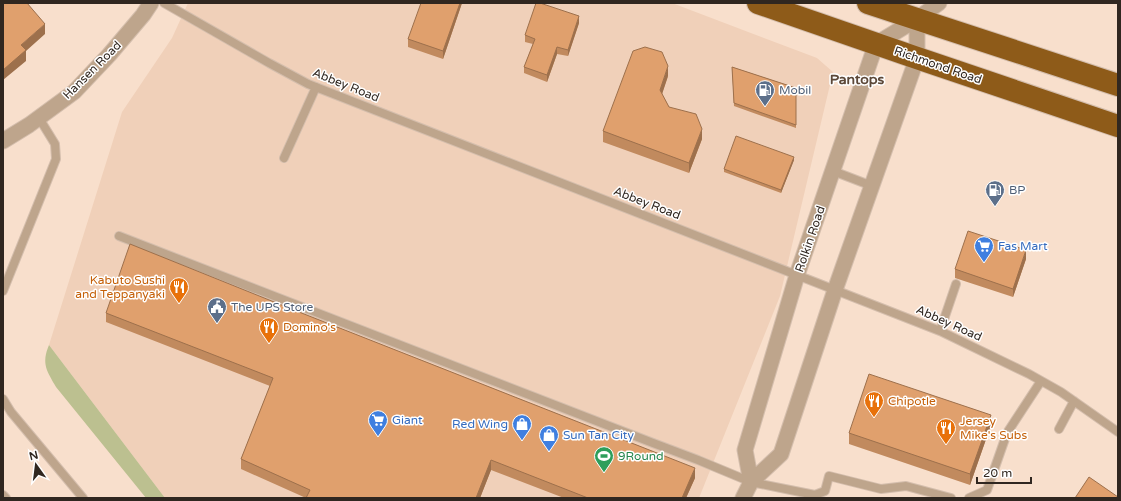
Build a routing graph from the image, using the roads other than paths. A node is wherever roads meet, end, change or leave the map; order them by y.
1 (151, 3) edge
2 (164, 3) edge
3 (758, 3) edge
4 (868, 3) edge
5 (939, 3) edge
6 (917, 19) junction
7 (876, 44) junction
8 (917, 58) junction
9 (1118, 85) edge
10 (316, 87) junction
11 (39, 118) junction
12 (1118, 126) edge
13 (3, 140) edge
14 (284, 158) dead end
15 (832, 170) junction
16 (872, 186) junction
17 (119, 236) dead end
18 (797, 274) junction
19 (956, 284) dead end
20 (835, 290) junction
21 (3, 291) edge
22 (940, 331) junction
23 (1041, 381) junction
24 (3, 399) edge
25 (1074, 401) junction
26 (1059, 429) dead end
27 (1118, 432) edge
28 (751, 482) junction
29 (3, 495) edge
30 (6, 498) edge
31 (83, 498) edge
32 (743, 498) edge
33 (950, 498) edge
34 (969, 498) edge

1 - 11 street, Hansen Road
2 - 10 lane, Abbey Road
3 - 7 highway, Richmond Road
4 - 6 highway
5 - 6 street
6 - 7 street
6 - 8 street
6 - 9 highway
7 - 8 highway, Richmond Road
7 - 15 street, Rolkin Road
8 - 12 highway, Richmond Road
8 - 16 street
10 - 14 lane
10 - 18 lane, Abbey Road
11 - 13 street, Hansen Road
11 - 21 lane
15 - 16 lane
15 - 18 street, Rolkin Road
16 - 20 street
17 - 28 lane
18 - 20 lane, Abbey Road
18 - 28 street, Rolkin Road
19 - 22 lane
20 - 22 lane, Abbey Road
20 - 28 street
22 - 23 lane, Abbey Road
23 - 25 lane, Abbey Road
23 - 34 lane
24 - 31 lane
25 - 26 lane
25 - 27 lane, Abbey Road
28 - 32 street
28 - 33 lane
29 - 30 lane

